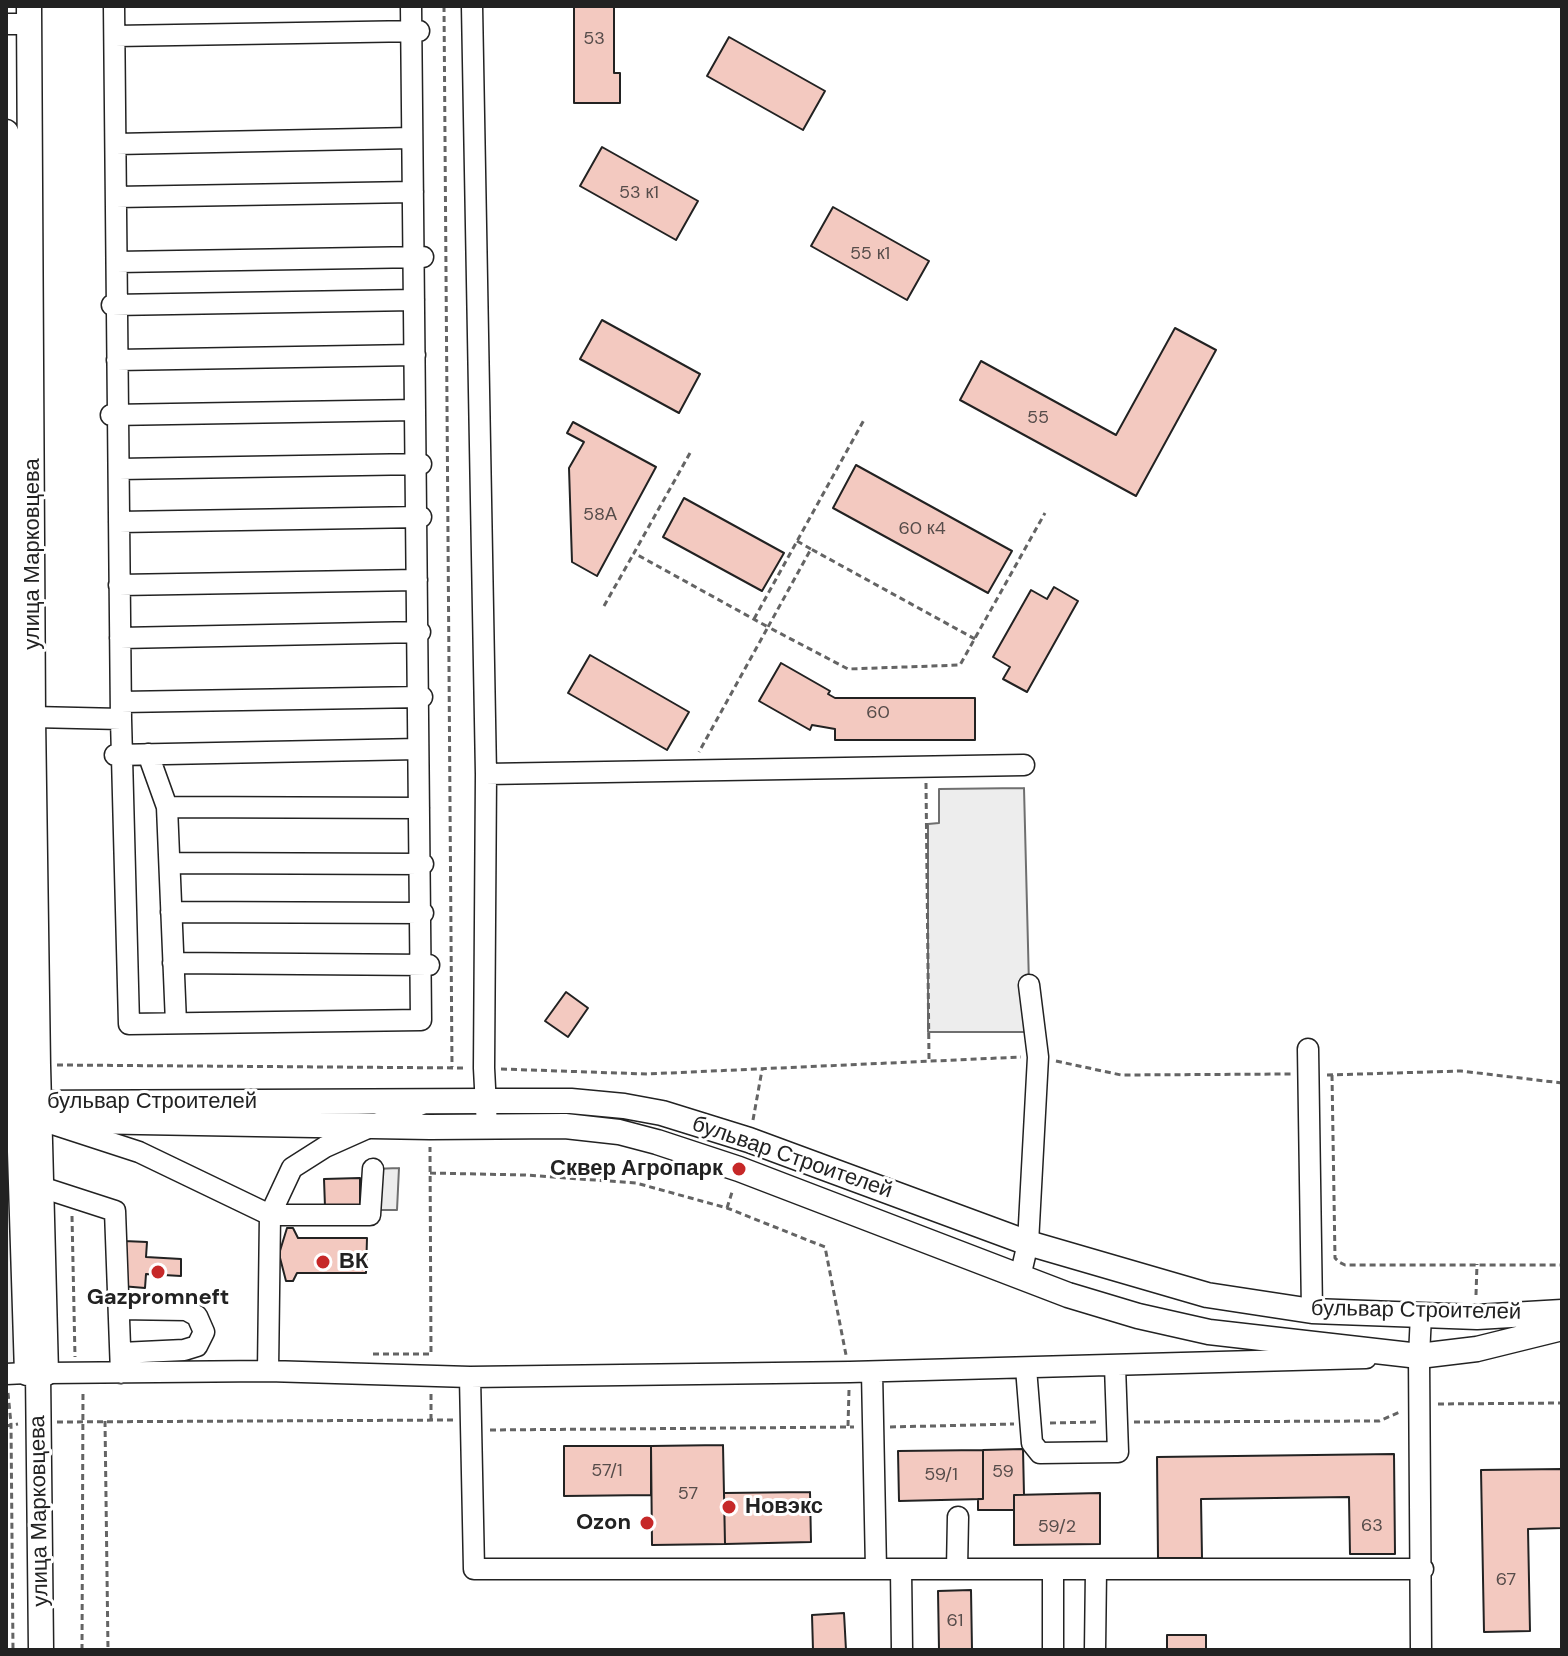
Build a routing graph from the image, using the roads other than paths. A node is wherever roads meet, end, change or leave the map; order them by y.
1 (114, 6) edge
2 (411, 6) edge
3 (472, 6) edge
4 (21, 18) edge
5 (415, 31) junction
6 (115, 36) junction
7 (6, 132) edge
8 (412, 138) junction
9 (116, 144) junction
10 (413, 192) junction
11 (116, 197) junction
12 (418, 257) junction
13 (117, 262) junction
14 (414, 300) junction
15 (115, 305) junction
16 (415, 355) junction
17 (117, 360) junction
18 (415, 410) junction
19 (114, 415) junction
20 (418, 464) junction
21 (119, 469) junction
22 (419, 517) junction
23 (17, 518) edge
24 (119, 522) junction
25 (417, 580) junction
26 (119, 585) junction
27 (419, 632) junction
28 (120, 638) junction
29 (420, 697) junction
30 (121, 710) junction
31 (33, 717) junction
32 (418, 749) junction
33 (118, 754) junction
34 (148, 754) junction
35 (1024, 765) dead end
36 (486, 774) junction
37 (167, 807) junction
38 (419, 808) junction
39 (170, 863) junction
40 (422, 864) junction
41 (171, 912) junction
42 (422, 913) junction
43 (173, 963) junction
44 (425, 964) junction
45 (12, 968) edge
46 (1029, 985) dead end
47 (176, 1023) junction
48 (1308, 1049) dead end
49 (429, 1101) junction
50 (486, 1101) junction
51 (22, 1112) edge
52 (373, 1126) junction
53 (487, 1127) junction
54 (373, 1169) dead end
55 (41, 1187) junction
56 (270, 1215) junction
57 (1028, 1243) junction
58 (1020, 1277) junction
59 (119, 1309) junction
60 (1312, 1311) junction
61 (1562, 1312) edge
62 (1421, 1315) junction
63 (1562, 1328) edge
64 (1209, 1332) junction
65 (1419, 1356) junction
66 (1203, 1361) junction
67 (121, 1363) junction
68 (1115, 1366) junction
69 (1026, 1368) junction
70 (268, 1371) junction
71 (872, 1372) junction
72 (25, 1377) edge
73 (470, 1377) junction
74 (958, 1517) dead end
75 (1055, 1563) junction
76 (876, 1569) junction
77 (901, 1569) junction
78 (957, 1569) junction
79 (1423, 1569) junction
80 (1096, 1570) junction
81 (41, 1650) edge
82 (902, 1650) edge
83 (1053, 1650) edge
84 (1095, 1650) edge
85 (1421, 1650) edge

1 - 6 street
2 - 5 street
3 - 36 street
4 - 23 main road, улица Марковцева
5 - 6 street
5 - 8 street
6 - 9 street
7 - 23 main road, улица Марковцева
8 - 9 street
8 - 10 street
9 - 11 street
10 - 11 street
10 - 12 street
11 - 13 street
12 - 13 street
12 - 14 street
13 - 15 street
14 - 15 street
14 - 16 street
15 - 17 street
16 - 17 street
16 - 18 street
17 - 19 street
18 - 19 street
18 - 20 street
19 - 21 street
20 - 21 street
20 - 22 street
21 - 24 street
22 - 24 street
22 - 25 street
23 - 31 main road, улица Марковцева
23 - 45 main road, улица Марковцева
24 - 26 street
25 - 26 street
25 - 27 street
26 - 28 street
27 - 28 street
27 - 29 street
28 - 30 street
29 - 30 street
29 - 32 street
30 - 31 street
30 - 33 street
31 - 51 main road, улица Марковцева
32 - 34 street
32 - 38 street
33 - 34 street
33 - 47 street
34 - 37 street
35 - 36 street
36 - 50 street
37 - 38 street
37 - 39 street
38 - 40 street
39 - 40 street
39 - 41 street
40 - 42 street
41 - 42 street
41 - 43 street
42 - 44 street
43 - 44 street
43 - 47 street
44 - 47 street
45 - 51 main road, улица Марковцева
46 - 57 street
48 - 60 street
49 - 50 main road, бульвар Строителей
49 - 51 main road, бульвар Строителей
49 - 52 street
50 - 53 street
50 - 57 main road, бульвар Строителей
51 - 52 main road, бульвар Строителей
51 - 55 main road, улица Марковцева
51 - 56 street
51 - 72 main road, улица Марковцева
52 - 53 main road, бульвар Строителей
52 - 56 street
53 - 58 main road, бульвар Строителей
54 - 56 street
55 - 59 street
55 - 72 main road, улица Марковцева
56 - 70 street
57 - 58 street
57 - 60 main road, бульвар Строителей
58 - 64 main road, бульвар Строителей
59 - 67 street
59 - 67 street
60 - 62 main road, бульвар Строителей
61 - 62 main road, бульвар Строителей
62 - 65 street
63 - 65 main road, бульвар Строителей
64 - 65 main road, бульвар Строителей
64 - 66 street
65 - 66 street, бульвар Строителей
65 - 79 street
66 - 68 street, бульвар Строителей
67 - 70 street, бульвар Строителей
67 - 72 street, бульвар Строителей
68 - 69 street, бульвар Строителей
68 - 69 street
69 - 71 street, бульвар Строителей
70 - 73 street, бульвар Строителей
71 - 73 street, бульвар Строителей
71 - 76 street
72 - 81 main road, улица Марковцева
73 - 76 street
74 - 78 street
75 - 78 street
75 - 80 street
75 - 83 street
76 - 77 street
77 - 78 street
77 - 82 street
79 - 80 street
79 - 85 street
80 - 84 street

